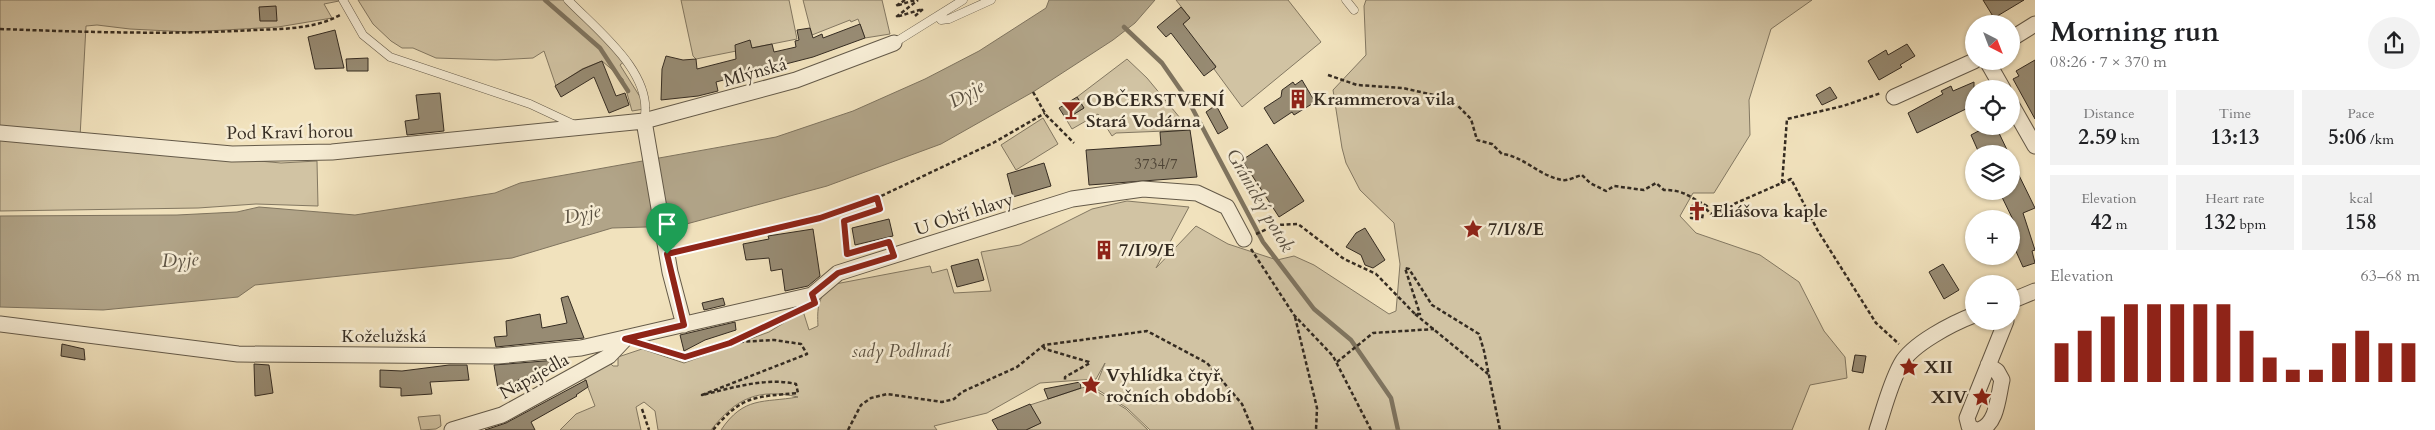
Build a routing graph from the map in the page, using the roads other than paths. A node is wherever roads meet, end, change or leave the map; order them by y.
1 (343, 0) edge
2 (568, 0) edge
3 (963, 0) edge
4 (991, 0) edge
5 (1346, 0) edge
6 (1354, 10) dead end
7 (938, 16) junction
8 (2035, 24) edge
9 (2020, 34) edge
10 (894, 43) joint
11 (1965, 65) edge
12 (1894, 97) road end
13 (2020, 120) edge
14 (644, 121) junction
15 (581, 128) junction
16 (0, 133) edge
17 (2035, 146) edge
18 (1247, 238) road end
19 (2035, 291) edge
20 (2020, 300) edge
21 (1965, 318) edge
22 (0, 324) edge
23 (684, 325) junction
24 (2002, 330) edge
25 (625, 339) junction
26 (730, 343) road end
27 (1988, 366) junction
28 (452, 430) edge
29 (1877, 430) edge
30 (1975, 430) edge
31 (1979, 430) edge

1 - 15 lane
2 - 14 lane
3 - 7 lane
4 - 7 lane
5 - 6 lane
7 - 10 lane
8 - 9 street
10 - 14 street, Mlýnská
11 - 12 street
13 - 17 street
14 - 15 street, Mlýnská
14 - 23 street
15 - 16 street, Pod Kraví horou
18 - 23 street, U Obří hlavy
19 - 20 street
21 - 29 street
22 - 25 street, Koželužská
23 - 25 street, Koželužská
24 - 27 street
25 - 26 lane
25 - 28 street, Napajedla
27 - 30 street
27 - 31 street

